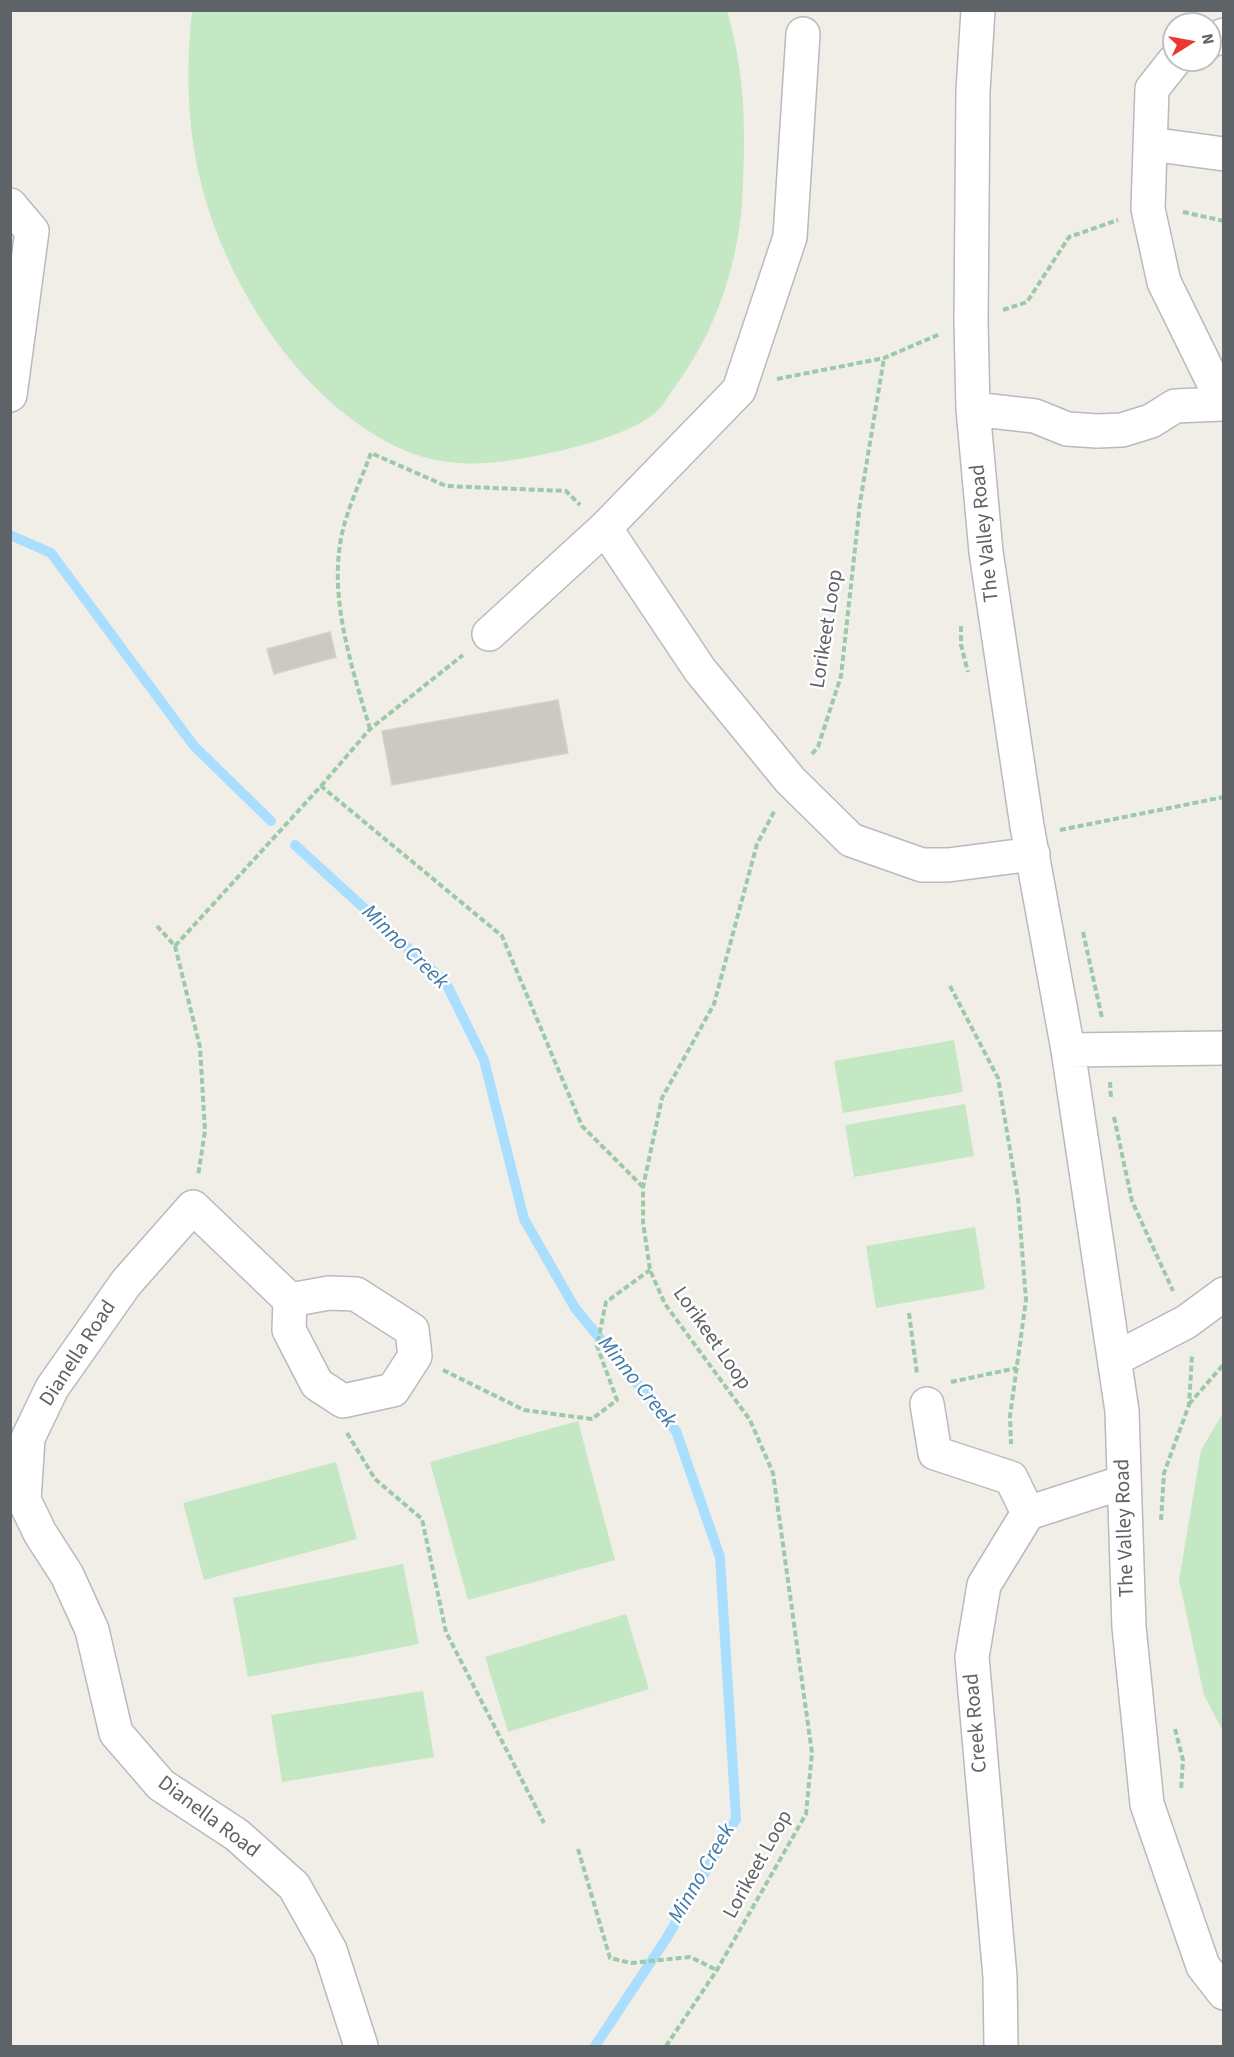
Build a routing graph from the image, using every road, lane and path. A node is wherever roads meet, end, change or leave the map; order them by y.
1 (978, 10) edge
2 (803, 34) dead end
3 (1165, 72) edge
4 (1150, 144) junction
5 (1224, 154) edge
6 (10, 206) edge
7 (1148, 209) junction
8 (1224, 221) edge
9 (971, 321) junction
10 (884, 358) junction
11 (739, 390) junction
12 (10, 394) edge
13 (1223, 404) edge
14 (973, 409) junction
15 (605, 528) junction
16 (489, 634) joint
17 (370, 729) junction
18 (790, 780) junction
19 (321, 786) junction
20 (1224, 797) edge
21 (1031, 844) junction
22 (157, 926) dead end
23 (175, 946) junction
24 (950, 986) dead end
25 (1224, 1048) edge
26 (1068, 1050) junction
27 (643, 1187) junction
28 (193, 1207) junction
29 (650, 1270) junction
30 (1224, 1294) edge
31 (290, 1300) junction
32 (909, 1313) dead end
33 (415, 1356) junction
34 (1115, 1359) junction
35 (1224, 1364) edge
36 (1017, 1368) junction
37 (928, 1388) junction
38 (1189, 1405) dead end
39 (346, 1431) dead end
40 (1011, 1478) junction
41 (1124, 1482) junction
42 (1028, 1514) junction
43 (544, 1824) dead end
44 (578, 1849) dead end
45 (717, 1970) junction
46 (1224, 1993) edge
47 (361, 2046) edge
48 (666, 2046) edge
49 (1001, 2046) edge

1 - 9 street, The Valley Road
2 - 11 street
3 - 4 street
4 - 5 street
4 - 7 street
6 - 12 street
7 - 8 path
7 - 9 path
7 - 13 street
9 - 10 path
9 - 14 street, The Valley Road
10 - 11 path
10 - 18 path, Lorikeet Loop
11 - 15 street
13 - 14 street
14 - 21 street, The Valley Road
15 - 16 street
15 - 17 path
15 - 18 street
16 - 17 path
17 - 19 path
18 - 21 street
18 - 27 path, Lorikeet Loop
19 - 23 path
19 - 27 path
20 - 21 path
21 - 26 street, The Valley Road
22 - 23 path
23 - 28 path
24 - 36 path
25 - 26 street
26 - 34 street, The Valley Road
27 - 29 path, Lorikeet Loop
28 - 31 street
28 - 47 street, Dianella Road
29 - 33 path
29 - 45 path, Lorikeet Loop
30 - 34 street
31 - 33 street
31 - 33 street
32 - 37 path
34 - 41 street, The Valley Road
35 - 38 path
36 - 37 path
36 - 40 path
37 - 40 street
39 - 43 path
40 - 42 street
41 - 42 street
41 - 46 street, The Valley Road
42 - 49 street, Creek Road
44 - 45 path
45 - 48 path, Lorikeet Loop

